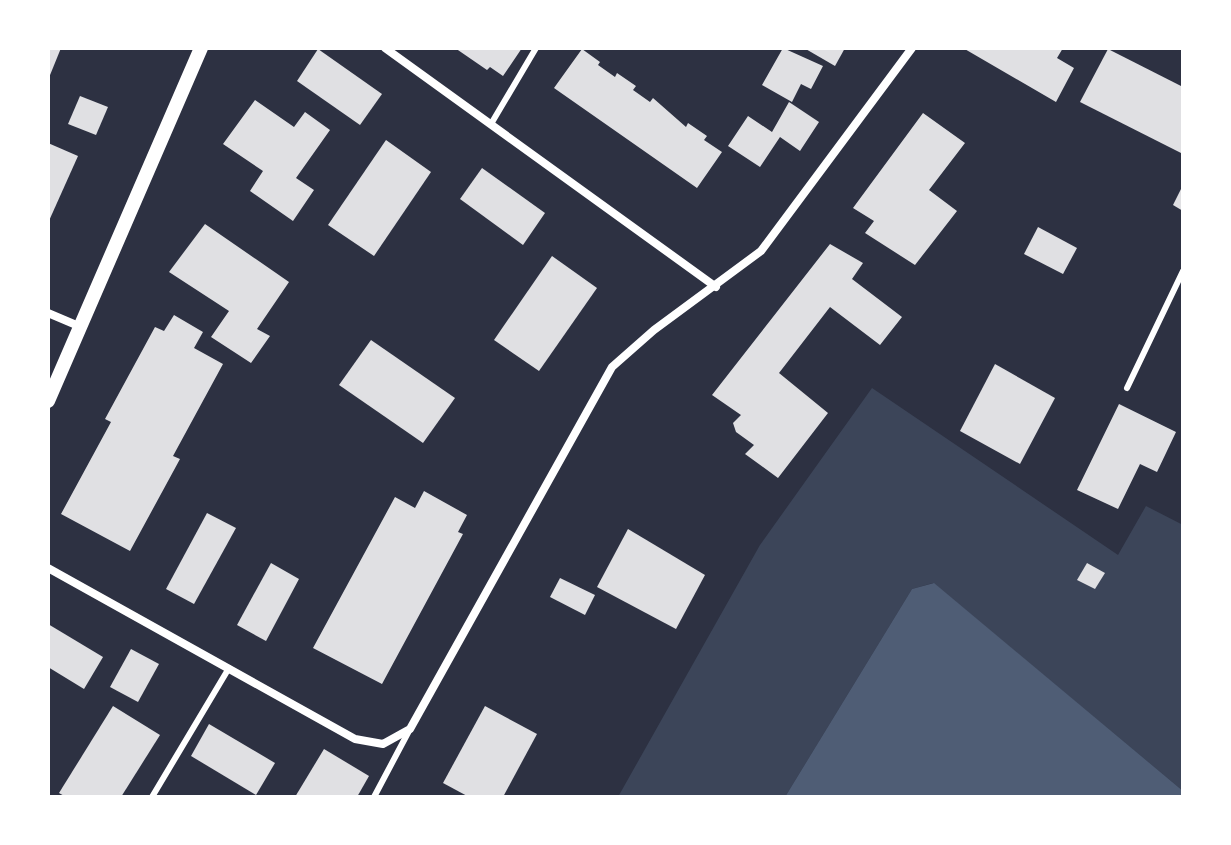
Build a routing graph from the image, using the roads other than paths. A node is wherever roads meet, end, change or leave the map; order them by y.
1 (201, 48) edge
2 (385, 48) edge
3 (536, 48) edge
4 (912, 48) edge
5 (491, 124) junction
6 (1183, 271) edge
7 (716, 287) junction
8 (48, 313) edge
9 (82, 327) junction
10 (1127, 388) dead end
11 (48, 401) edge
12 (48, 568) edge
13 (229, 668) junction
14 (410, 729) junction
15 (152, 797) edge
16 (374, 797) edge

1 - 9 street
2 - 5 street
3 - 5 lane
4 - 7 street
5 - 7 street
6 - 10 lane
7 - 14 street
8 - 9 street
9 - 11 street
12 - 13 street
13 - 14 street
13 - 15 lane
14 - 16 lane

